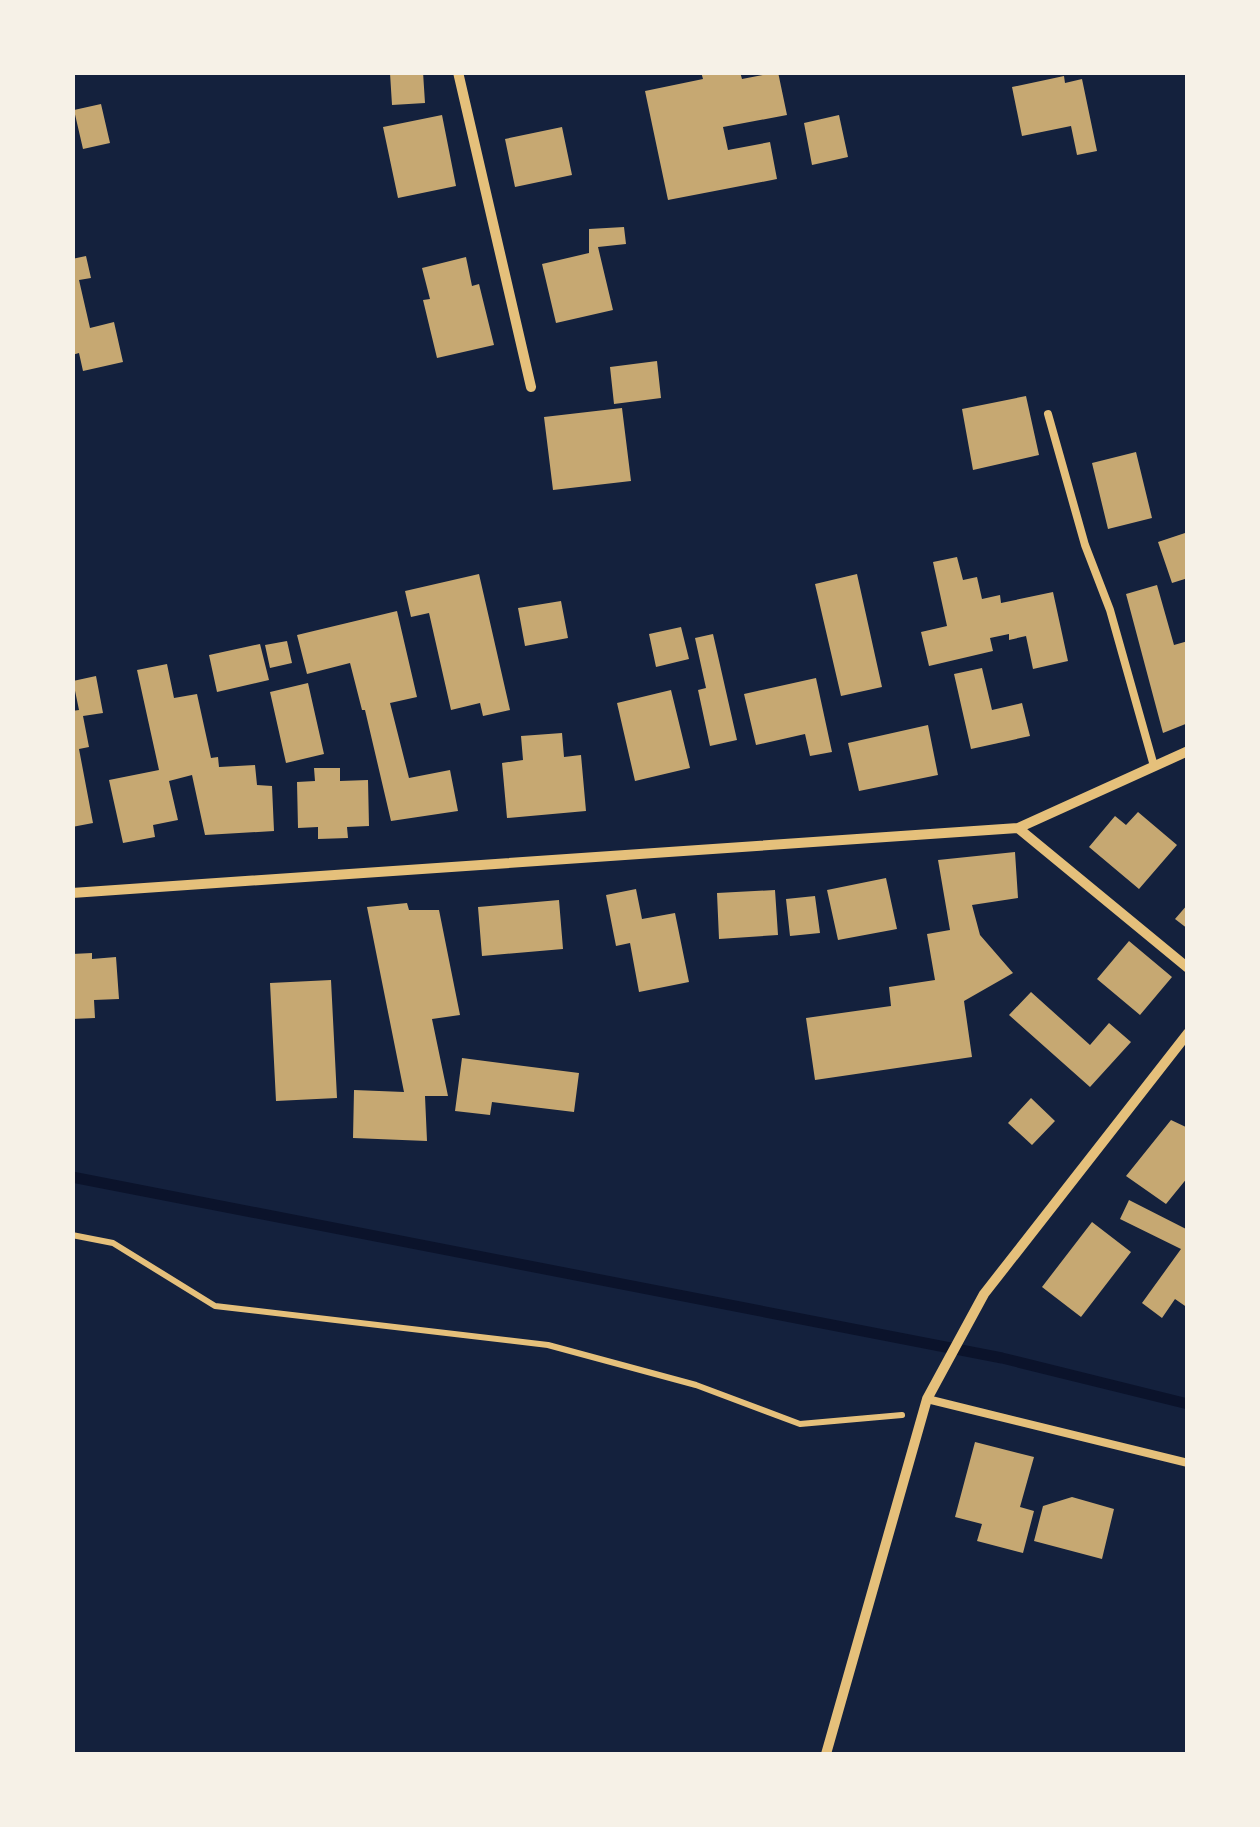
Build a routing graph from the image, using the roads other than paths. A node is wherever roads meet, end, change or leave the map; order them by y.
1 (458, 72) edge
2 (530, 387) dead end
3 (1048, 414) dead end
4 (1188, 750) edge
5 (1154, 766) junction
6 (1018, 828) junction
7 (72, 894) edge
8 (1188, 968) edge
9 (1188, 1033) edge
10 (927, 1400) junction
11 (1188, 1463) edge
12 (826, 1754) edge

1 - 2 street
3 - 5 lane
4 - 5 street
5 - 6 street
6 - 7 street
6 - 8 street
9 - 10 street
10 - 11 lane
10 - 12 street

